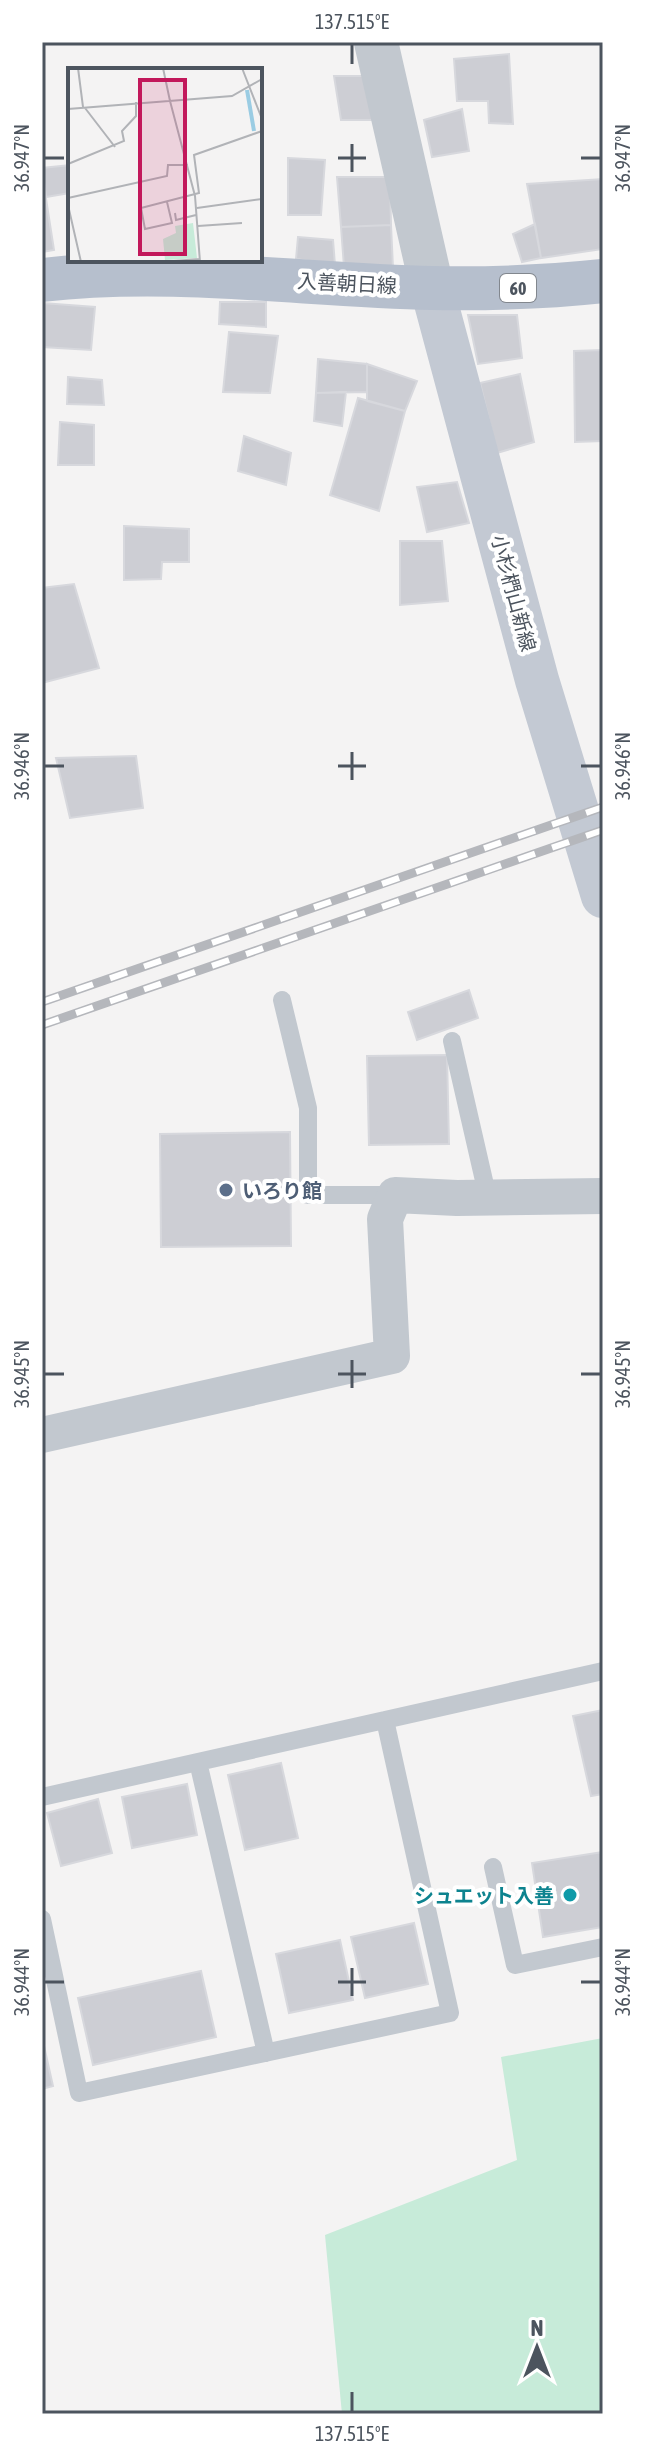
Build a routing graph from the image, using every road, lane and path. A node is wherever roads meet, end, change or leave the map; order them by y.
1 (376, 42) edge
2 (42, 280) edge
3 (603, 281) edge
4 (432, 288) junction
5 (603, 896) edge
6 (282, 1000) dead end
7 (452, 1041) dead end
8 (395, 1195) junction
9 (603, 1196) edge
10 (488, 1198) junction
11 (42, 1435) edge
12 (603, 1671) edge
13 (385, 1720) junction
14 (198, 1762) junction
15 (42, 1797) edge
16 (493, 1867) dead end
17 (42, 1919) edge
18 (603, 1947) edge
19 (266, 2053) junction

1 - 4 street
2 - 4 main road, 入善朝日線 / 60
3 - 4 main road, 入善朝日線 / 60
4 - 5 main road, 小杉椚山新線
6 - 8 lane
7 - 10 lane
8 - 10 street
8 - 11 street
9 - 10 street
12 - 13 lane
13 - 14 lane
13 - 19 lane
14 - 15 lane
14 - 19 lane
16 - 18 lane
17 - 19 lane

